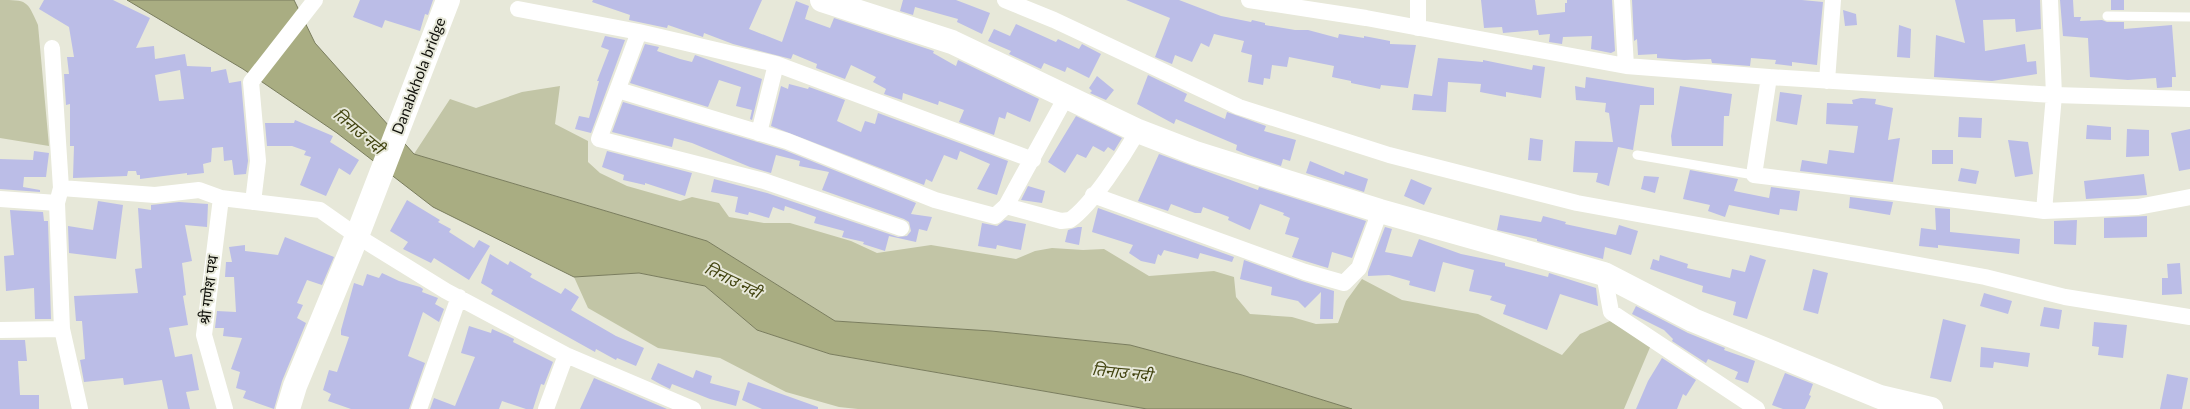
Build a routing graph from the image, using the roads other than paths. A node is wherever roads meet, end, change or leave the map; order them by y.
1 (315, 0) edge
2 (448, 0) edge
3 (822, 0) edge
4 (1005, 0) edge
5 (1249, 0) edge
6 (1418, 0) edge
7 (1622, 0) edge
8 (1833, 0) edge
9 (2050, 0) edge
10 (518, 9) dead end
11 (2107, 16) dead end
12 (2190, 17) edge
13 (1418, 28) junction
14 (639, 32) junction
15 (52, 48) dead end
16 (776, 64) junction
17 (1626, 66) junction
18 (1769, 77) junction
19 (1827, 81) junction
20 (618, 90) junction
21 (2054, 95) junction
22 (1066, 97) junction
23 (2190, 99) edge
24 (1138, 131) junction
25 (759, 133) junction
26 (1637, 156) dead end
27 (1033, 160) junction
28 (1754, 175) junction
29 (1093, 195) junction
30 (59, 196) junction
31 (2190, 197) edge
32 (221, 198) junction
33 (0, 199) edge
34 (253, 202) junction
35 (1006, 206) junction
36 (1380, 211) junction
37 (2044, 211) junction
38 (901, 228) dead end
39 (357, 236) junction
40 (1604, 274) junction
41 (458, 298) junction
42 (2190, 317) edge
43 (62, 329) junction
44 (0, 330) edge
45 (566, 355) junction
46 (1878, 403) edge
47 (677, 406) edge
48 (80, 409) edge
49 (225, 409) edge
50 (288, 409) edge
51 (419, 409) edge
52 (546, 409) edge
53 (693, 409) edge
54 (1758, 409) edge
55 (1931, 409) edge

1 - 34 street
2 - 39 main road, Danabkhola bridge
3 - 22 main road
4 - 42 street
5 - 13 street
6 - 13 street
7 - 17 street
8 - 19 street
9 - 21 street
10 - 14 street
11 - 12 lane
13 - 17 street
14 - 16 street
14 - 20 street
15 - 30 street
16 - 25 street
16 - 27 street
17 - 18 street
18 - 19 street
18 - 28 street
19 - 21 street
20 - 25 street
20 - 38 street
21 - 23 street
21 - 37 street
22 - 24 main road
22 - 27 street
24 - 29 street
24 - 36 main road
25 - 35 street
26 - 28 lane
27 - 35 street
28 - 37 street
29 - 35 street
29 - 36 street
30 - 32 street
30 - 33 street
30 - 43 street
31 - 37 street
32 - 34 street
32 - 49 street, श्री गणेश पथ
34 - 39 street
36 - 40 main road
39 - 41 street
39 - 50 main road, Danabkhola bridge
40 - 46 main road
40 - 54 street
41 - 45 street
41 - 51 street
43 - 44 street
43 - 48 street
45 - 47 street
45 - 52 street
46 - 55 main road
47 - 53 street

